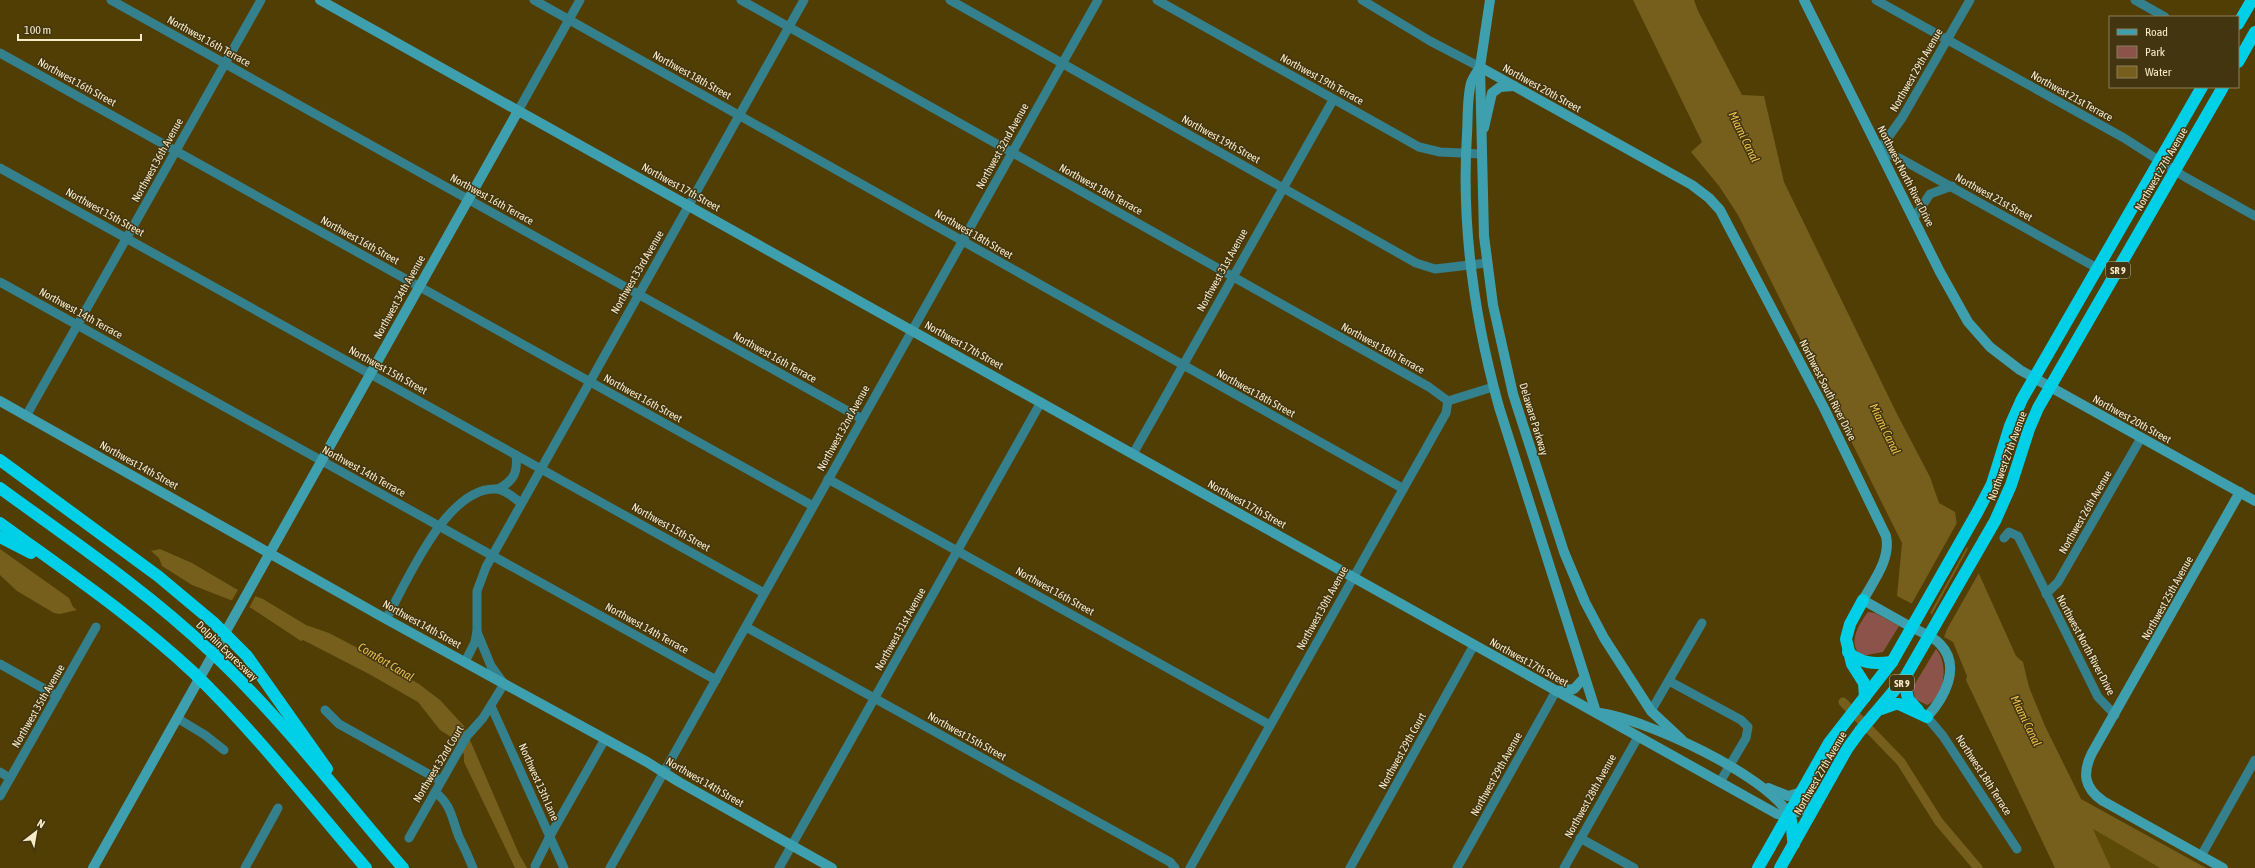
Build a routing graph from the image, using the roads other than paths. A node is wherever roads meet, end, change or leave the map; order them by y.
1 (111, 0) edge
2 (261, 0) edge
3 (320, 0) edge
4 (534, 0) edge
5 (580, 0) edge
6 (741, 0) edge
7 (804, 0) edge
8 (950, 0) edge
9 (1098, 0) edge
10 (1157, 0) edge
11 (1362, 0) edge
12 (1490, 0) edge
13 (1804, 0) edge
14 (1876, 0) edge
15 (1970, 0) edge
16 (2135, 0) edge
17 (2252, 0) edge
18 (2163, 16) edge
19 (569, 20) junction
20 (2239, 22) edge
21 (789, 27) junction
22 (2255, 32) edge
23 (1948, 40) junction
24 (0, 54) edge
25 (2239, 60) edge
26 (1062, 63) junction
27 (225, 64) junction
28 (1480, 67) junction
29 (1514, 86) junction
30 (2201, 88) edge
31 (2222, 88) edge
32 (1333, 100) junction
33 (518, 111) junction
34 (739, 115) junction
35 (1483, 136) junction
36 (1879, 150) junction
37 (176, 151) junction
38 (1013, 152) junction
39 (1466, 153) junction
40 (1482, 154) junction
41 (2160, 160) junction
42 (0, 168) edge
43 (2175, 170) junction
44 (1952, 186) junction
45 (1282, 188) junction
46 (1709, 198) joint
47 (467, 199) junction
48 (689, 205) junction
49 (2255, 216) edge
50 (1914, 218) junction
51 (127, 238) junction
52 (962, 241) junction
53 (1487, 263) junction
54 (1469, 266) junction
55 (2097, 268) junction
56 (1232, 277) junction
57 (0, 282) edge
58 (419, 287) junction
59 (638, 294) junction
60 (78, 325) junction
61 (912, 330) junction
62 (1999, 355) joint
63 (1182, 365) junction
64 (370, 374) junction
65 (2034, 378) junction
66 (589, 382) junction
67 (1493, 387) junction
68 (2050, 387) junction
69 (1448, 400) junction
70 (0, 401) edge
71 (1041, 402) junction
72 (26, 416) junction
73 (862, 419) junction
74 (2141, 438) junction
75 (1133, 454) junction
76 (516, 455) junction
77 (2, 460) edge
78 (321, 461) junction
79 (540, 469) junction
80 (828, 479) junction
81 (0, 488) edge
82 (1402, 488) junction
83 (498, 489) junction
84 (2240, 492) junction
85 (2255, 501) edge
86 (521, 503) junction
87 (813, 506) junction
88 (0, 523) edge
89 (438, 526) junction
90 (0, 536) edge
91 (2004, 538) dead end
92 (957, 550) junction
93 (270, 552) junction
94 (492, 556) junction
95 (71, 574) junction
96 (1353, 577) junction
97 (764, 593) junction
98 (2046, 594) junction
99 (1863, 600) junction
100 (386, 618) junction
101 (1702, 623) dead end
102 (96, 627) dead end
103 (746, 627) junction
104 (477, 631) junction
105 (1474, 645) junction
106 (1848, 652) junction
107 (465, 662) junction
108 (1892, 662) junction
109 (0, 664) edge
110 (1584, 678) junction
111 (1904, 679) junction
112 (716, 680) junction
113 (1669, 681) junction
114 (504, 684) junction
115 (1556, 691) junction
116 (57, 696) junction
117 (1865, 697) junction
118 (875, 698) junction
119 (491, 706) junction
120 (1880, 709) junction
121 (325, 710) dead end
122 (1651, 711) junction
123 (1596, 712) junction
124 (2115, 715) junction
125 (1927, 717) junction
126 (177, 718) junction
127 (1270, 725) junction
128 (1638, 737) junction
129 (605, 739) junction
130 (1682, 740) junction
131 (224, 750) dead end
132 (2255, 760) edge
133 (1729, 767) junction
134 (0, 772) edge
135 (664, 773) junction
136 (10, 778) junction
137 (441, 781) junction
138 (1720, 782) junction
139 (1760, 786) junction
140 (435, 792) junction
141 (1802, 792) junction
142 (1822, 792) junction
143 (0, 796) edge
144 (278, 808) dead end
145 (1789, 815) junction
146 (372, 832) junction
147 (550, 836) junction
148 (409, 838) dead end
149 (1580, 838) junction
150 (1794, 844) junction
151 (791, 845) junction
152 (2018, 849) dead end
153 (2201, 856) junction
154 (535, 866) dead end
155 (1784, 866) edge
156 (92, 868) edge
157 (245, 868) edge
158 (366, 868) edge
159 (403, 868) edge
160 (473, 868) edge
161 (564, 868) edge
162 (610, 868) edge
163 (779, 868) edge
164 (832, 868) edge
165 (1175, 868) edge
166 (1190, 868) edge
167 (1350, 868) edge
168 (1457, 868) edge
169 (1564, 868) edge
170 (1634, 868) edge
171 (1758, 868) edge
172 (2223, 868) edge

1 - 27 street, Northwest 16th Terrace
2 - 27 street, Northwest 36th Avenue
3 - 33 street, Northwest 17th Street
4 - 19 street, Northwest 18th Street
5 - 19 street, Northwest 34th Avenue
6 - 21 street, Northwest 18th Terrace
7 - 21 street, Northwest 33rd Avenue
8 - 26 street, Northwest 19th Street
9 - 26 street, Northwest 32nd Avenue
10 - 32 street, Northwest 19th Terrace
11 - 28 street, Northwest 20th Street
12 - 28 street, Delaware Parkway
13 - 36 street, Northwest North River Drive
14 - 23 street, Northwest 21st Terrace
15 - 23 street, Northwest 29th Avenue
16 - 18 street
17 - 20 highway
19 - 33 street, Northwest 34th Avenue
19 - 34 street, Northwest 18th Street
21 - 34 street, Northwest 33rd Avenue
21 - 38 street, Northwest 18th Terrace
22 - 25 highway
23 - 36 street, Northwest 29th Avenue
23 - 41 street, Northwest 21st Terrace
24 - 37 street, Northwest 16th Street
26 - 38 street, Northwest 32nd Avenue
26 - 45 street, Northwest 19th Street
27 - 37 street, Northwest 36th Avenue
27 - 47 street, Northwest 16th Terrace
28 - 29 street, Northwest 20th Street
28 - 35 street, Delaware Parkway
28 - 39 street, Delaware Parkway
29 - 35 street
29 - 46 street, Northwest 20th Street
30 - 41 highway, Northwest 27th Avenue / SR 9
31 - 43 highway, Northwest 27th Avenue / SR 9
32 - 39 street, Northwest 19th Terrace
32 - 45 street, Northwest 31st Avenue
33 - 47 street, Northwest 34th Avenue
33 - 48 street, Northwest 17th Street
34 - 48 street, Northwest 33rd Avenue
34 - 52 street, Northwest 18th Street
35 - 40 street, Delaware Parkway
36 - 44 street, Northwest 21st Street
36 - 50 street, Northwest North River Drive
37 - 51 street, Northwest 36th Avenue
37 - 58 street, Northwest 16th Street
38 - 52 street, Northwest 32nd Avenue
38 - 56 street, Northwest 18th Terrace
39 - 40 street, Northwest 19th Terrace
39 - 54 street, Delaware Parkway
40 - 53 street, Delaware Parkway
41 - 43 street, Northwest 21st Terrace
41 - 55 highway, Northwest 27th Avenue / SR 9
42 - 51 street, Northwest 15th Street
43 - 49 street, Northwest 21st Terrace
43 - 68 highway, Northwest 27th Avenue / SR 9
44 - 50 street
44 - 55 street, Northwest 21st Street
45 - 54 street, Northwest 19th Street
45 - 56 street, Northwest 31st Avenue
46 - 99 street, Northwest South River Drive
47 - 58 street, Northwest 34th Avenue
47 - 59 street, Northwest 16th Terrace
48 - 59 street, Northwest 33rd Avenue
48 - 61 street, Northwest 17th Street
50 - 62 street, Northwest North River Drive
51 - 60 street, Northwest 36th Avenue
51 - 64 street, Northwest 15th Street
52 - 61 street, Northwest 32nd Avenue
52 - 63 street, Northwest 18th Street
53 - 54 street, Northwest 19th Street
53 - 122 street, Delaware Parkway
54 - 67 street, Delaware Parkway
55 - 65 highway, Northwest 27th Avenue / SR 9
56 - 63 street, Northwest 31st Avenue
56 - 69 street, Northwest 18th Terrace
57 - 60 street, Northwest 14th Terrace
58 - 64 street, Northwest 34th Avenue
58 - 66 street, Northwest 16th Street
59 - 66 street, Northwest 33rd Avenue
59 - 73 street, Northwest 16th Terrace
60 - 72 street, Northwest 36th Avenue
60 - 78 street, Northwest 14th Terrace
61 - 71 street, Northwest 17th Street
61 - 73 street, Northwest 32nd Avenue
62 - 65 street, Northwest 20th Street
63 - 75 street, Northwest 31st Avenue
63 - 82 street, Northwest 18th Street
64 - 76 street, Northwest 15th Street
64 - 78 street, Northwest 34th Avenue
65 - 68 street, Northwest 20th Street
65 - 108 highway, Northwest 27th Avenue / SR 9
66 - 79 street, Northwest 33rd Avenue
66 - 87 street, Northwest 16th Street
67 - 69 street
67 - 110 street, Delaware Parkway
68 - 74 street, Northwest 20th Street
68 - 111 highway, Northwest 27th Avenue / SR 9
69 - 82 street, Northwest 30th Avenue
70 - 72 street, Northwest 14th Street
71 - 75 street, Northwest 17th Street
71 - 92 street, Northwest 31st Avenue
72 - 93 street, Northwest 14th Street
73 - 80 street, Northwest 32nd Avenue
74 - 84 street, Northwest 20th Street
74 - 98 street, Northwest 26th Avenue
75 - 96 street, Northwest 17th Street
76 - 79 street, Northwest 15th Street
76 - 83 street
77 - 146 highway
78 - 89 street, Northwest 14th Terrace
78 - 93 street, Northwest 34th Avenue
79 - 86 street, Northwest 33rd Avenue
79 - 97 street, Northwest 15th Street
80 - 87 street, Northwest 32nd Avenue
80 - 92 street, Northwest 16th Street
81 - 146 highway, Dolphin Expressway
82 - 96 street, Northwest 30th Avenue
83 - 86 street
83 - 89 street
84 - 85 street, Northwest 20th Street
84 - 124 street, Northwest 25th Avenue
86 - 94 street, Northwest 33rd Avenue
87 - 97 street, Northwest 32nd Avenue
88 - 95 highway
89 - 94 street, Northwest 14th Terrace
89 - 100 street
90 - 95 highway
91 - 98 street, Northwest North River Drive
92 - 118 street, Northwest 31st Avenue
92 - 127 street, Northwest 16th Street
93 - 100 street, Northwest 14th Street
93 - 126 street, Northwest 34th Avenue
94 - 104 street, Northwest 33rd Avenue
94 - 112 street, Northwest 14th Terrace
95 - 158 highway
96 - 105 street, Northwest 17th Street
96 - 127 street, Northwest 30th Avenue
97 - 103 street, Northwest 32nd Avenue
98 - 124 street, Northwest North River Drive
99 - 106 highway
99 - 125 street
100 - 107 street, Northwest 14th Street
101 - 113 street
102 - 116 street, Northwest 35th Avenue
103 - 112 street, Northwest 32nd Avenue
103 - 118 street, Northwest 15th Street
104 - 107 street
104 - 114 street
105 - 115 street, Northwest 17th Street
105 - 167 street, Northwest 29th Court
106 - 108 highway
106 - 117 highway
107 - 114 street, Northwest 14th Street
108 - 117 highway, Northwest 27th Avenue / SR 9
109 - 116 street
110 - 115 street
110 - 123 street, Delaware Parkway
111 - 120 highway, Northwest 27th Avenue / SR 9
111 - 125 highway
112 - 135 street, Northwest 32nd Avenue
113 - 122 street
113 - 133 street
114 - 119 street, Northwest 32nd Court
114 - 129 street, Northwest 14th Street
115 - 123 street, Northwest 17th Street
115 - 168 street, Northwest 29th Avenue
116 - 136 street, Northwest 35th Avenue
117 - 141 highway, Northwest 27th Avenue / SR 9
118 - 151 street, Northwest 31st Avenue
118 - 165 street, Northwest 15th Street
119 - 137 street, Northwest 32nd Court
119 - 147 street, Northwest 13th Lane
120 - 125 highway
120 - 142 highway, Northwest 27th Avenue / SR 9
121 - 137 street
122 - 130 street, Delaware Parkway
123 - 128 street, Northwest 17th Street
123 - 130 street, Northwest 17th Street
124 - 153 street
125 - 152 street, Northwest 18th Terrace
126 - 131 street
126 - 156 street, Northwest 34th Avenue
127 - 166 street, Northwest 30th Avenue
128 - 138 street, Northwest 17th Street
128 - 149 street, Northwest 28th Avenue
129 - 135 street, Northwest 14th Street
129 - 147 street
130 - 133 street, Northwest 17th Street
132 - 153 street
133 - 138 street
133 - 139 street, Northwest 17th Street
134 - 136 street
135 - 151 street, Northwest 14th Street
135 - 162 street, Northwest 32nd Avenue
136 - 143 street, Northwest 35th Avenue
137 - 140 street, Northwest 32nd Court
138 - 145 street, Northwest 17th Street
139 - 141 street
139 - 145 street
140 - 148 street, Northwest 32nd Court
140 - 160 street
141 - 145 highway, Northwest 27th Avenue / SR 9
142 - 145 street
142 - 150 highway, Northwest 27th Avenue / SR 9
144 - 157 street
145 - 150 highway
145 - 171 highway, Northwest 27th Avenue / SR 9
146 - 159 highway, Dolphin Expressway
147 - 154 street
147 - 161 street, Northwest 13th Lane
149 - 169 street, Northwest 28th Avenue
149 - 170 street
150 - 155 highway, Northwest 27th Avenue / SR 9
151 - 163 street, Northwest 31st Avenue
151 - 164 street, Northwest 14th Street
153 - 172 street

